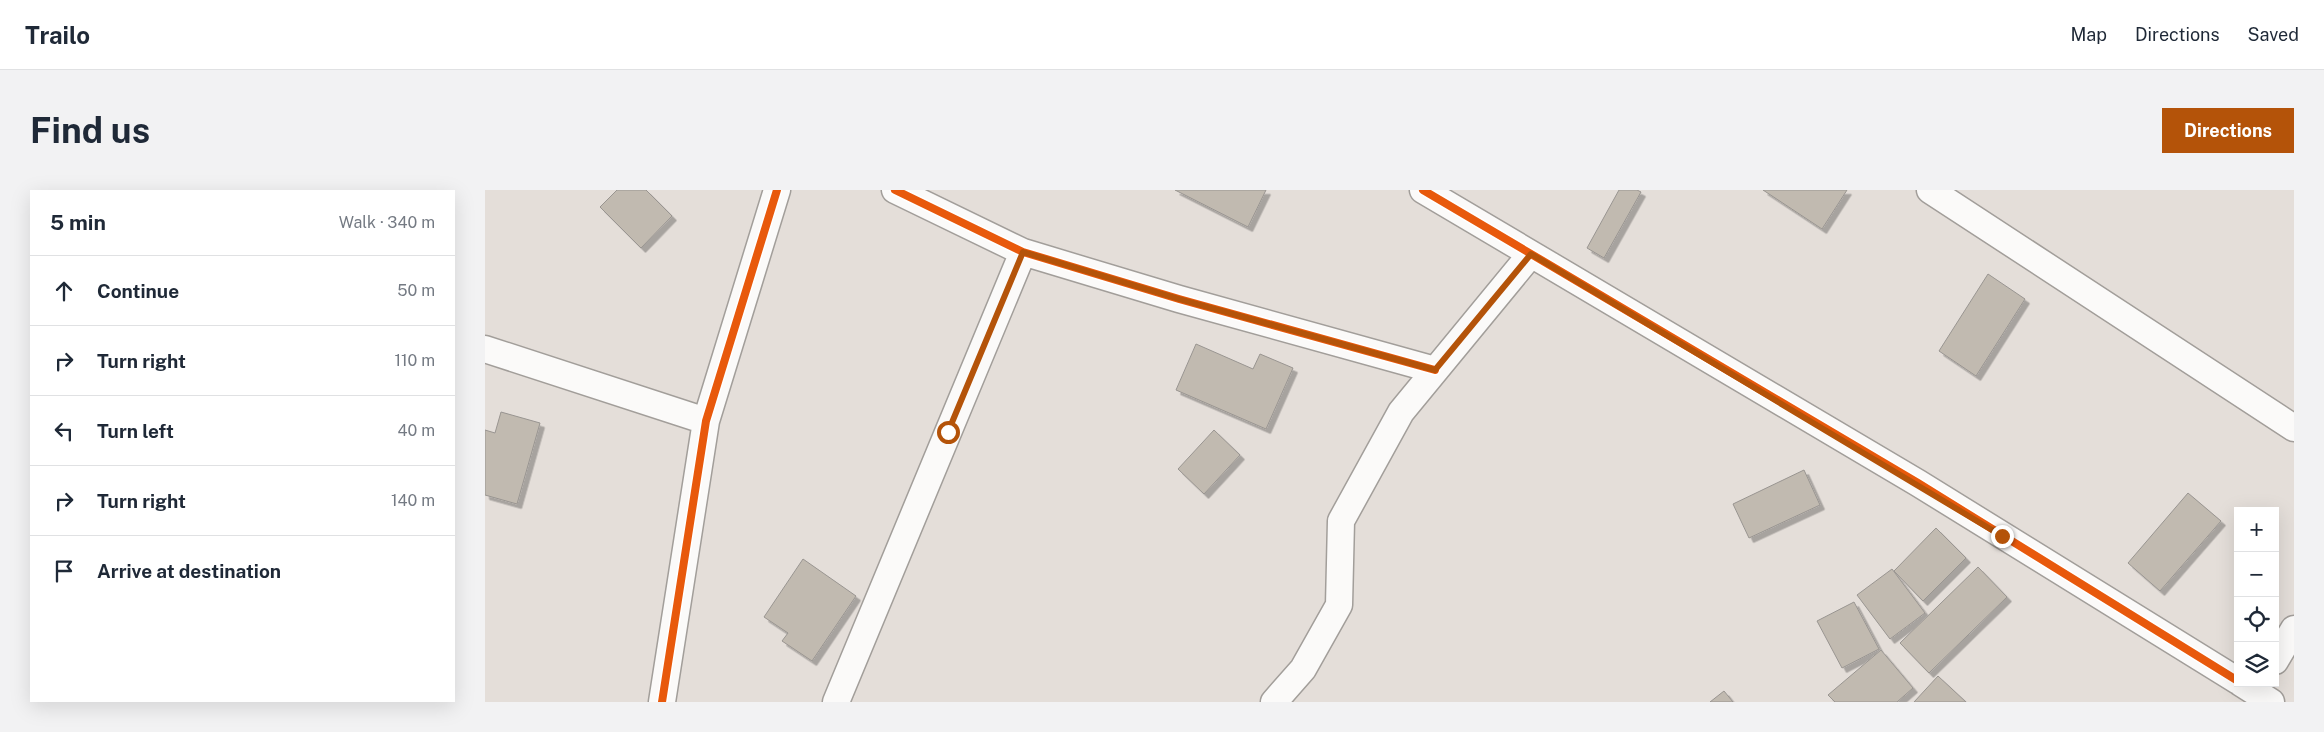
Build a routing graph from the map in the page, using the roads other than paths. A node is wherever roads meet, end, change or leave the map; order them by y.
1 (777, 190) edge
2 (895, 190) edge
3 (1423, 190) edge
4 (1930, 190) edge
5 (1023, 252) junction
6 (1531, 254) junction
7 (485, 349) edge
8 (1435, 370) junction
9 (706, 421) junction
10 (2294, 428) edge
11 (2294, 629) edge
12 (2279, 655) edge
13 (2254, 689) edge
14 (662, 702) edge
15 (836, 702) edge
16 (1274, 702) edge

1 - 9 street
2 - 5 street
3 - 6 street
4 - 10 street
5 - 8 street
5 - 15 street
6 - 8 street
6 - 13 street
7 - 9 street
8 - 16 street
9 - 14 street
11 - 12 street

